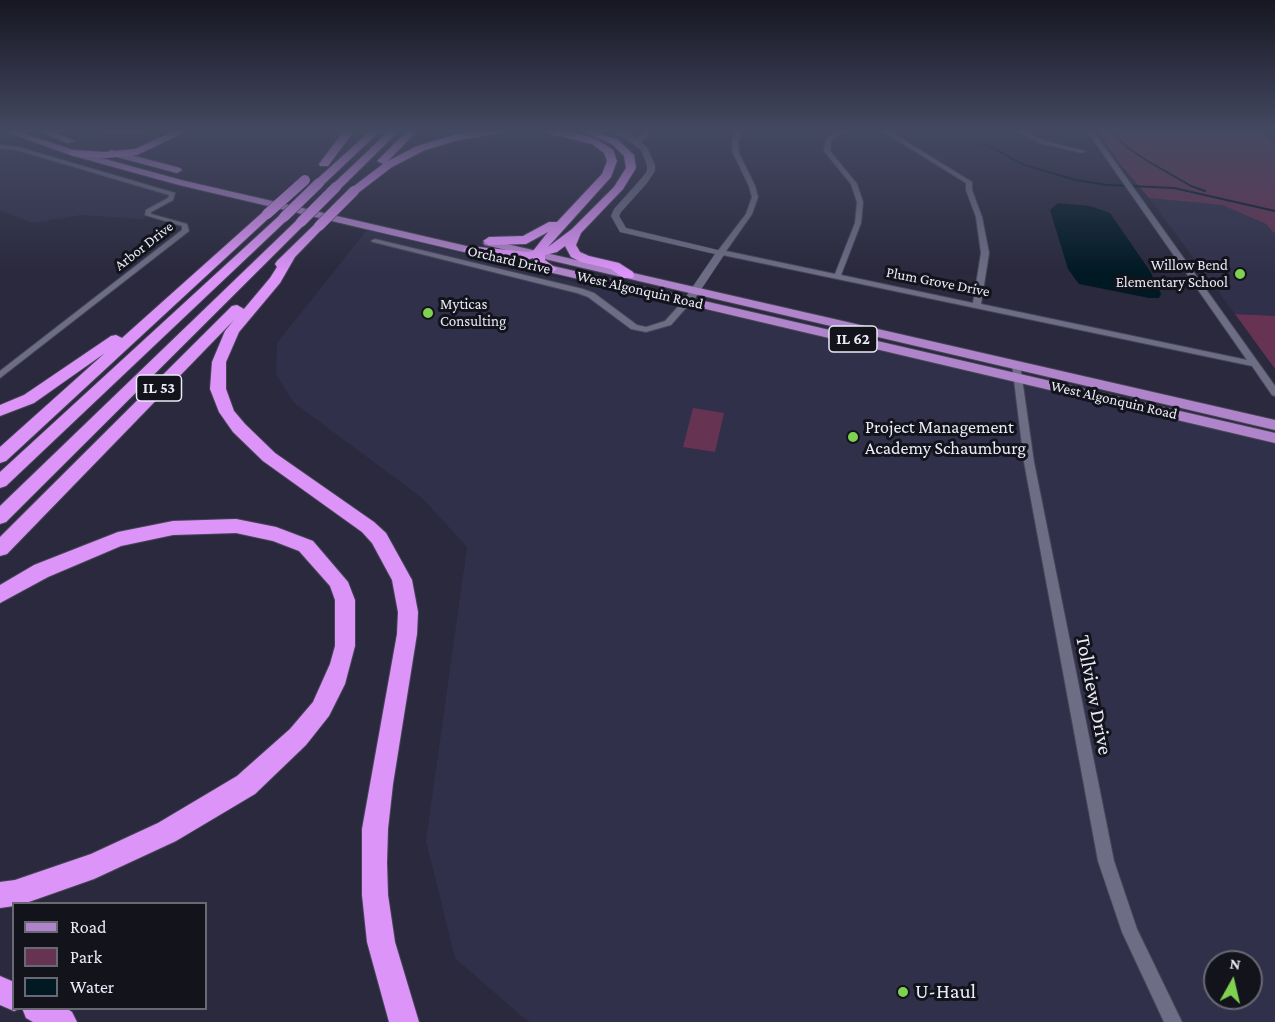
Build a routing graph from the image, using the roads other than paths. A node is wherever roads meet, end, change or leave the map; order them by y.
1 (121, 179) edge
2 (173, 179) edge
3 (214, 179) edge
4 (307, 179) edge
5 (324, 179) edge
6 (345, 179) edge
7 (366, 179) edge
8 (370, 179) edge
9 (603, 179) edge
10 (624, 179) edge
11 (646, 179) edge
12 (748, 179) edge
13 (850, 179) edge
14 (964, 179) edge
15 (1124, 179) edge
16 (354, 191) junction
17 (591, 192) junction
18 (576, 232) junction
19 (375, 241) dead end
20 (473, 245) junction
21 (720, 252) junction
22 (538, 254) junction
23 (290, 255) junction
24 (551, 269) junction
25 (628, 275) junction
26 (837, 277) junction
27 (179, 294) junction
28 (692, 295) junction
29 (976, 305) junction
30 (1254, 364) junction
31 (1017, 371) junction
32 (0, 375) edge
33 (1275, 393) edge
34 (0, 411) edge
35 (1275, 425) edge
36 (1275, 438) edge
37 (0, 457) edge
38 (0, 482) edge
39 (0, 517) edge
40 (0, 549) edge
41 (0, 596) edge
42 (0, 895) edge
43 (40, 1010) edge
44 (62, 1022) edge
45 (404, 1022) edge
46 (1173, 1022) edge

1 - 32 street, Arbor Drive
2 - 20 main road, West Algonquin Road / IL 62
3 - 20 main road, West Algonquin Road / IL 62
4 - 27 highway, bridge
5 - 38 highway, IL 53, bridge
6 - 39 highway, IL 53, bridge
7 - 16 highway, IL 53
8 - 16 highway
9 - 17 highway
10 - 18 highway
11 - 21 street, Plum Grove Drive
12 - 21 street
13 - 26 street
14 - 29 street
15 - 30 street
16 - 23 highway, IL 53, bridge
17 - 20 highway
17 - 22 highway
18 - 22 highway
18 - 25 highway
19 - 28 street, Orchard Drive
20 - 22 highway
20 - 24 main road, West Algonquin Road / IL 62
21 - 26 street, Plum Grove Drive
21 - 28 street
22 - 24 highway
22 - 25 main road, West Algonquin Road / IL 62
23 - 40 highway, IL 53
23 - 45 highway
24 - 28 main road, West Algonquin Road / IL 62
25 - 28 main road, West Algonquin Road / IL 62
26 - 29 street, Plum Grove Drive
27 - 34 highway
27 - 37 highway
28 - 31 main road, West Algonquin Road / IL 62
29 - 30 street, Plum Grove Drive
30 - 33 street
31 - 35 main road, West Algonquin Road / IL 62
31 - 36 main road, West Algonquin Road / IL 62
31 - 46 street, Tollview Drive
41 - 42 highway
43 - 44 highway

